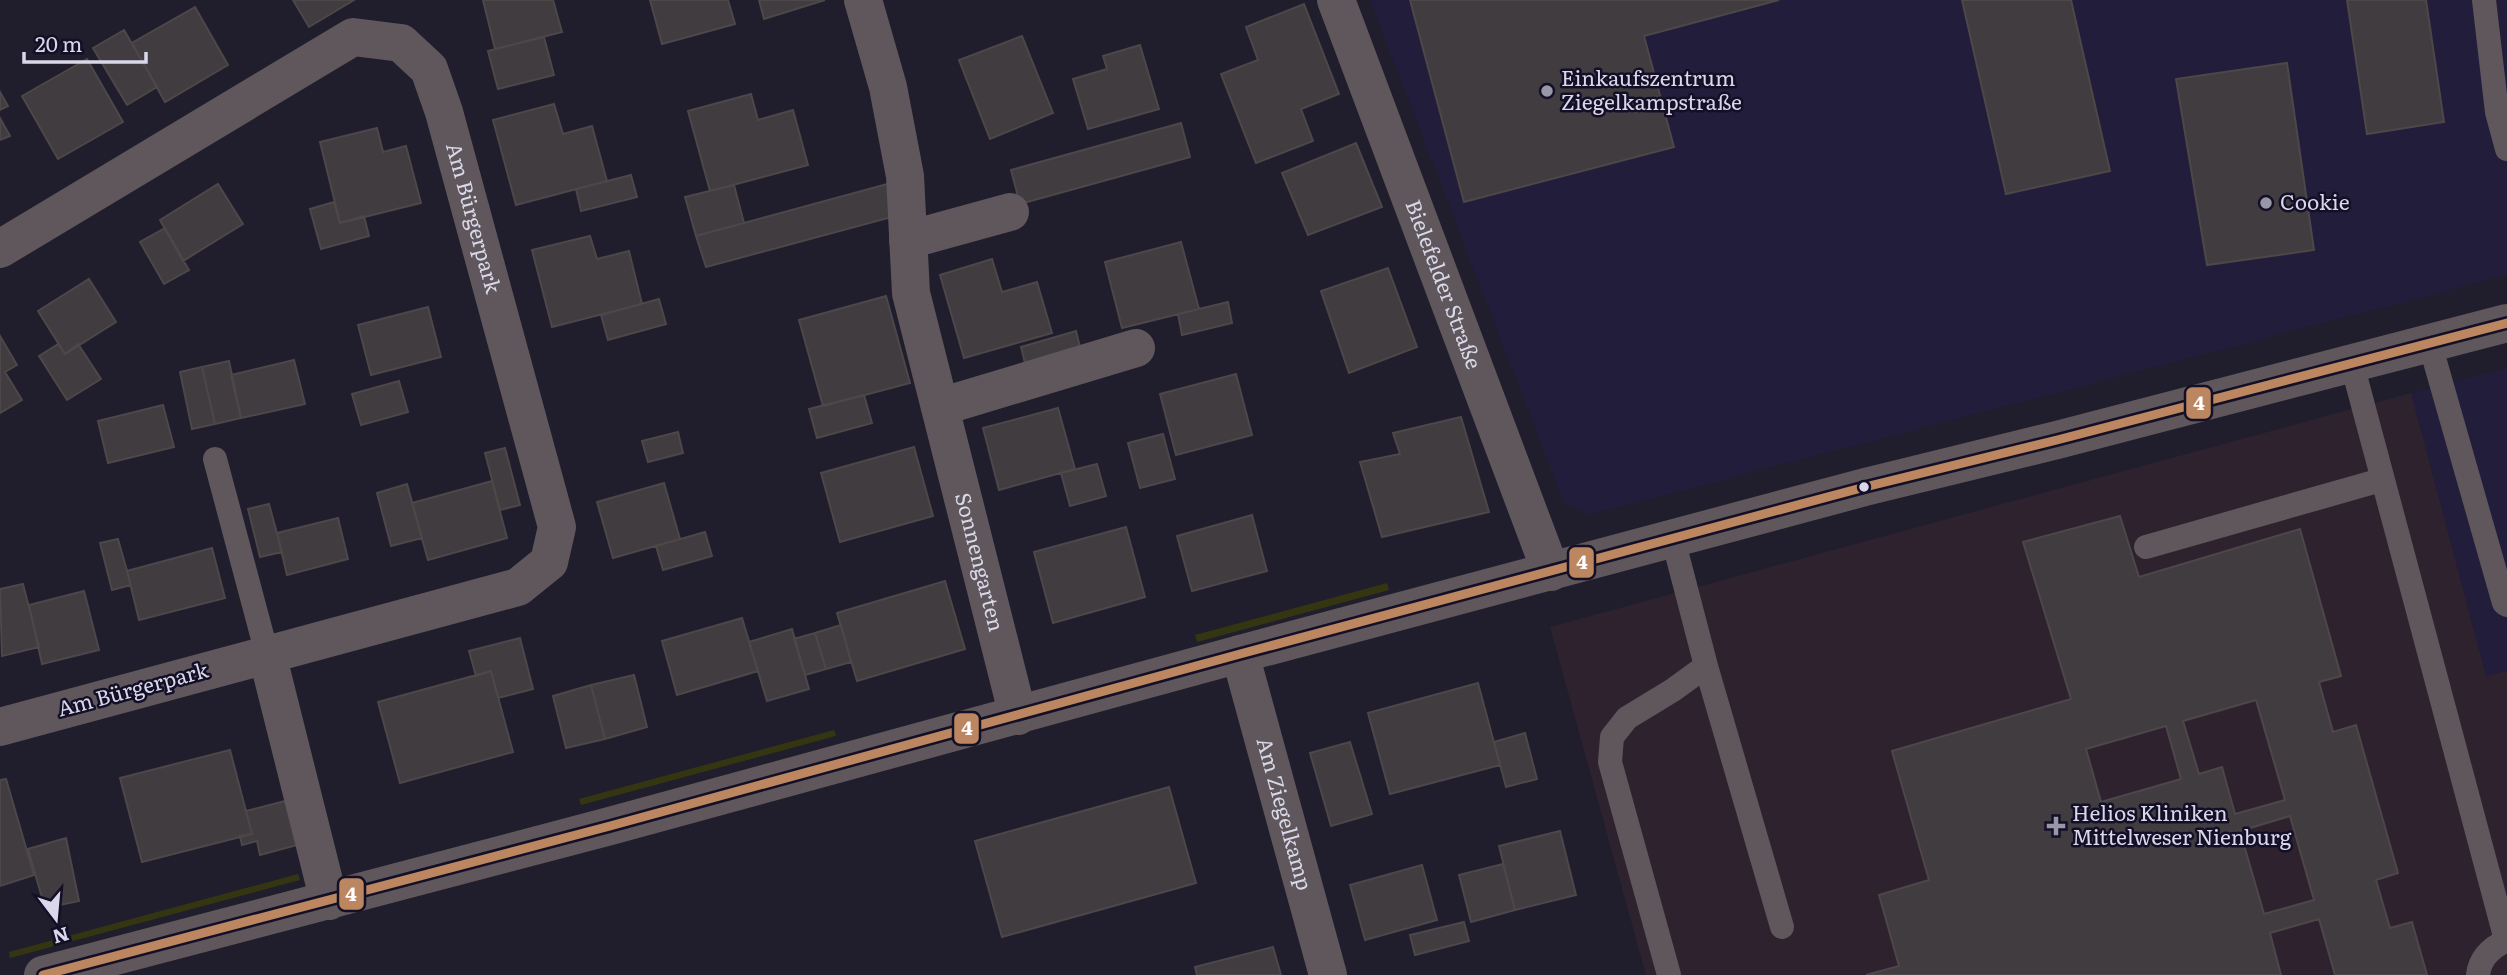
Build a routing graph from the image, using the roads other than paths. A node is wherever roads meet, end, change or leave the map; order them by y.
1 (863, 0) edge
2 (1336, 0) edge
3 (2484, 0) edge
4 (2507, 149) edge
5 (1010, 212) dead end
6 (908, 240) junction
7 (0, 249) edge
8 (2507, 323) edge
9 (2430, 344) junction
10 (1136, 348) dead end
11 (2352, 364) junction
12 (940, 407) junction
13 (215, 459) dead end
14 (2381, 480) junction
15 (1674, 539) junction
16 (2146, 547) dead end
17 (1551, 572) junction
18 (2507, 606) edge
19 (267, 654) junction
20 (1240, 654) junction
21 (1706, 666) junction
22 (1018, 716) junction
23 (0, 727) edge
24 (329, 901) junction
25 (1782, 926) dead end
26 (2506, 940) edge
27 (43, 975) edge
28 (1328, 975) edge
29 (1669, 975) edge
30 (2478, 975) edge

1 - 6 street, Sonnengarten
2 - 17 street, Bielefelder Straße
3 - 4 lane
5 - 6 street
6 - 12 street, Sonnengarten
7 - 19 street, Am Bürgerpark
8 - 9 street
9 - 11 street
9 - 18 lane
10 - 12 street
11 - 14 lane
11 - 15 street
12 - 22 street, Sonnengarten
13 - 19 lane
14 - 16 lane
14 - 26 lane
15 - 17 street
15 - 21 lane
17 - 20 street
19 - 23 street, Am Bürgerpark
19 - 24 street
20 - 22 street
20 - 28 street, Am Ziegelkamp
21 - 25 lane
21 - 29 lane
22 - 24 street
24 - 27 street
26 - 30 lane

